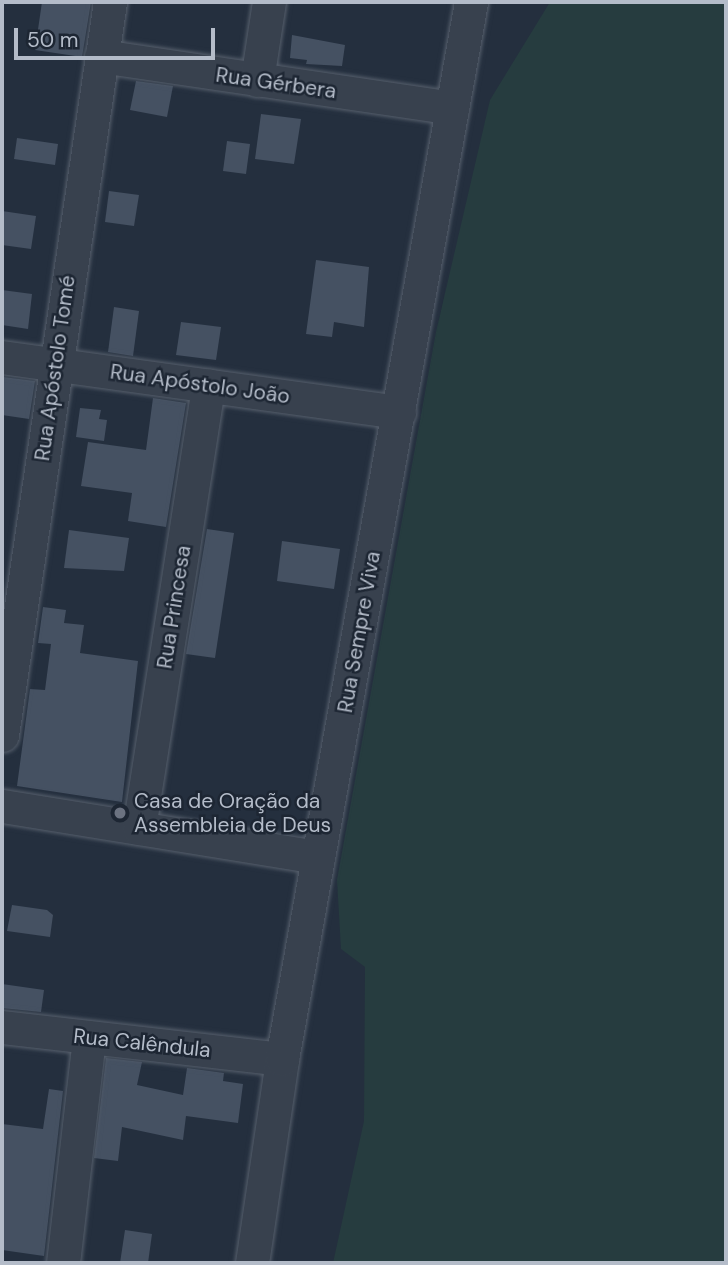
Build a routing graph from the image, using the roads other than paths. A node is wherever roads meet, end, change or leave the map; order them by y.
1 (110, 2) edge
2 (269, 2) edge
3 (471, 2) edge
4 (100, 56) junction
5 (257, 80) junction
6 (452, 108) junction
7 (2, 357) edge
8 (55, 364) junction
9 (208, 385) junction
10 (399, 412) junction
11 (2, 734) edge
12 (2, 806) edge
13 (139, 828) junction
14 (318, 857) junction
15 (2, 1027) edge
16 (89, 1037) junction
17 (282, 1059) junction
18 (63, 1263) edge
19 (252, 1263) edge

1 - 4 street, Rua Apóstolo Tomé
2 - 5 street
3 - 6 street, Rua Sempre Viva
4 - 5 street, Rua Gérbera
4 - 8 street, Rua Apóstolo Tomé
5 - 6 street, Rua Gérbera
6 - 10 street, Rua Sempre Viva
7 - 8 street, Rua Apóstolo João
8 - 9 street, Rua Apóstolo João
8 - 11 street, Rua Apóstolo Tomé
9 - 10 street, Rua Apóstolo João
9 - 13 street, Rua Princesa
10 - 14 street, Rua Sempre Viva
12 - 13 street
13 - 14 street
14 - 17 street, Rua Sempre Viva
15 - 16 street, Rua Calêndula
16 - 17 street, Rua Calêndula
16 - 18 street
17 - 19 street, Rua Sempre Viva

